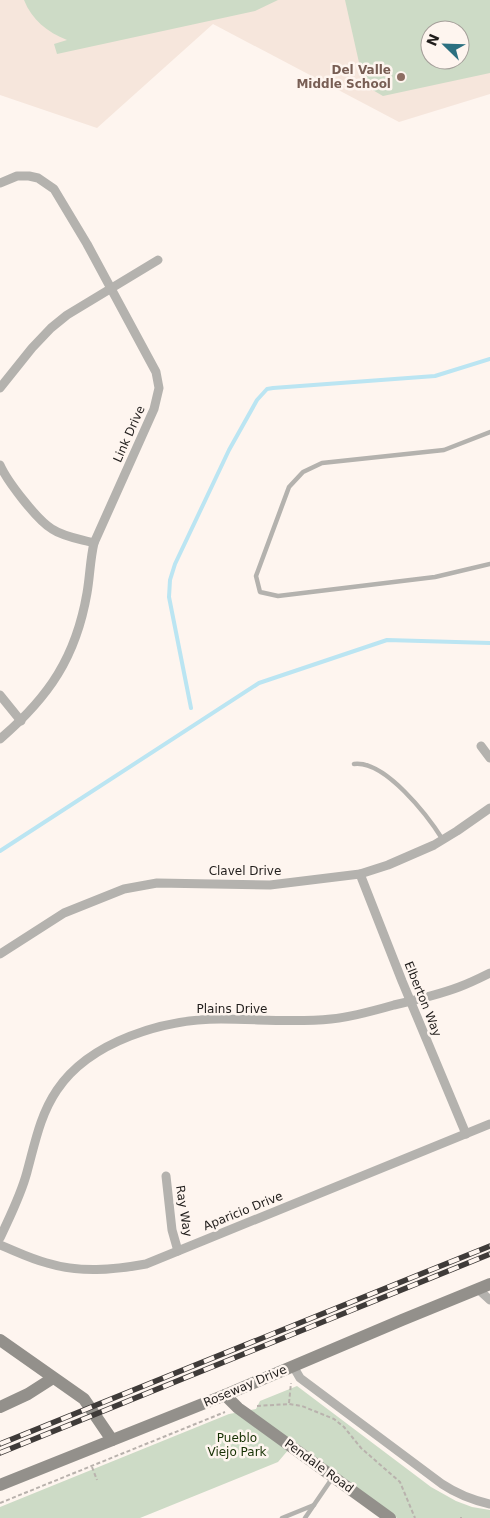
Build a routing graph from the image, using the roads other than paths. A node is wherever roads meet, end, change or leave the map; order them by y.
1 (0, 183) edge
2 (158, 260) dead end
3 (112, 289) junction
4 (0, 388) edge
5 (490, 432) edge
6 (0, 465) edge
7 (94, 543) junction
8 (490, 564) edge
9 (0, 695) edge
10 (21, 721) junction
11 (0, 738) edge
12 (481, 746) dead end
13 (490, 758) edge
14 (354, 764) dead end
15 (490, 808) edge
16 (443, 840) junction
17 (360, 874) junction
18 (0, 954) edge
19 (490, 973) edge
20 (411, 1001) junction
21 (490, 1124) edge
22 (466, 1134) junction
23 (166, 1176) dead end
24 (0, 1238) edge
25 (0, 1245) edge
26 (178, 1251) junction
27 (484, 1287) edge
28 (490, 1300) edge
29 (0, 1340) edge
30 (293, 1366) junction
31 (53, 1378) junction
32 (225, 1395) junction
33 (0, 1407) edge
34 (112, 1440) junction
35 (334, 1476) junction
36 (0, 1485) edge
37 (315, 1504) junction
38 (490, 1504) edge
39 (282, 1518) edge
40 (305, 1518) edge
41 (390, 1518) edge

1 - 3 street, Link Drive
2 - 3 street
3 - 4 street
3 - 7 street, Link Drive
5 - 8 lane
6 - 7 street
7 - 10 street, Link Drive
9 - 10 street
10 - 11 street, Link Drive
12 - 13 street
14 - 16 lane
15 - 16 street, Clavel Drive
16 - 17 street, Clavel Drive
17 - 18 street, Clavel Drive
17 - 20 street, Elberton Way
19 - 20 street, Plains Drive
20 - 22 street, Elberton Way
20 - 24 street, Plains Drive
21 - 22 street, Aparicio Drive
22 - 26 street, Aparicio Drive
23 - 26 street, Ray Way
25 - 26 street, Aparicio Drive
27 - 28 street
27 - 30 street, Roseway Drive
29 - 31 street
30 - 32 street, Roseway Drive
30 - 38 street
31 - 33 street
31 - 34 street
32 - 34 street, Roseway Drive
32 - 35 street, Pendale Road
34 - 36 street, Roseway Drive
35 - 37 lane
35 - 41 street, Pendale Road
37 - 39 lane
37 - 40 lane

